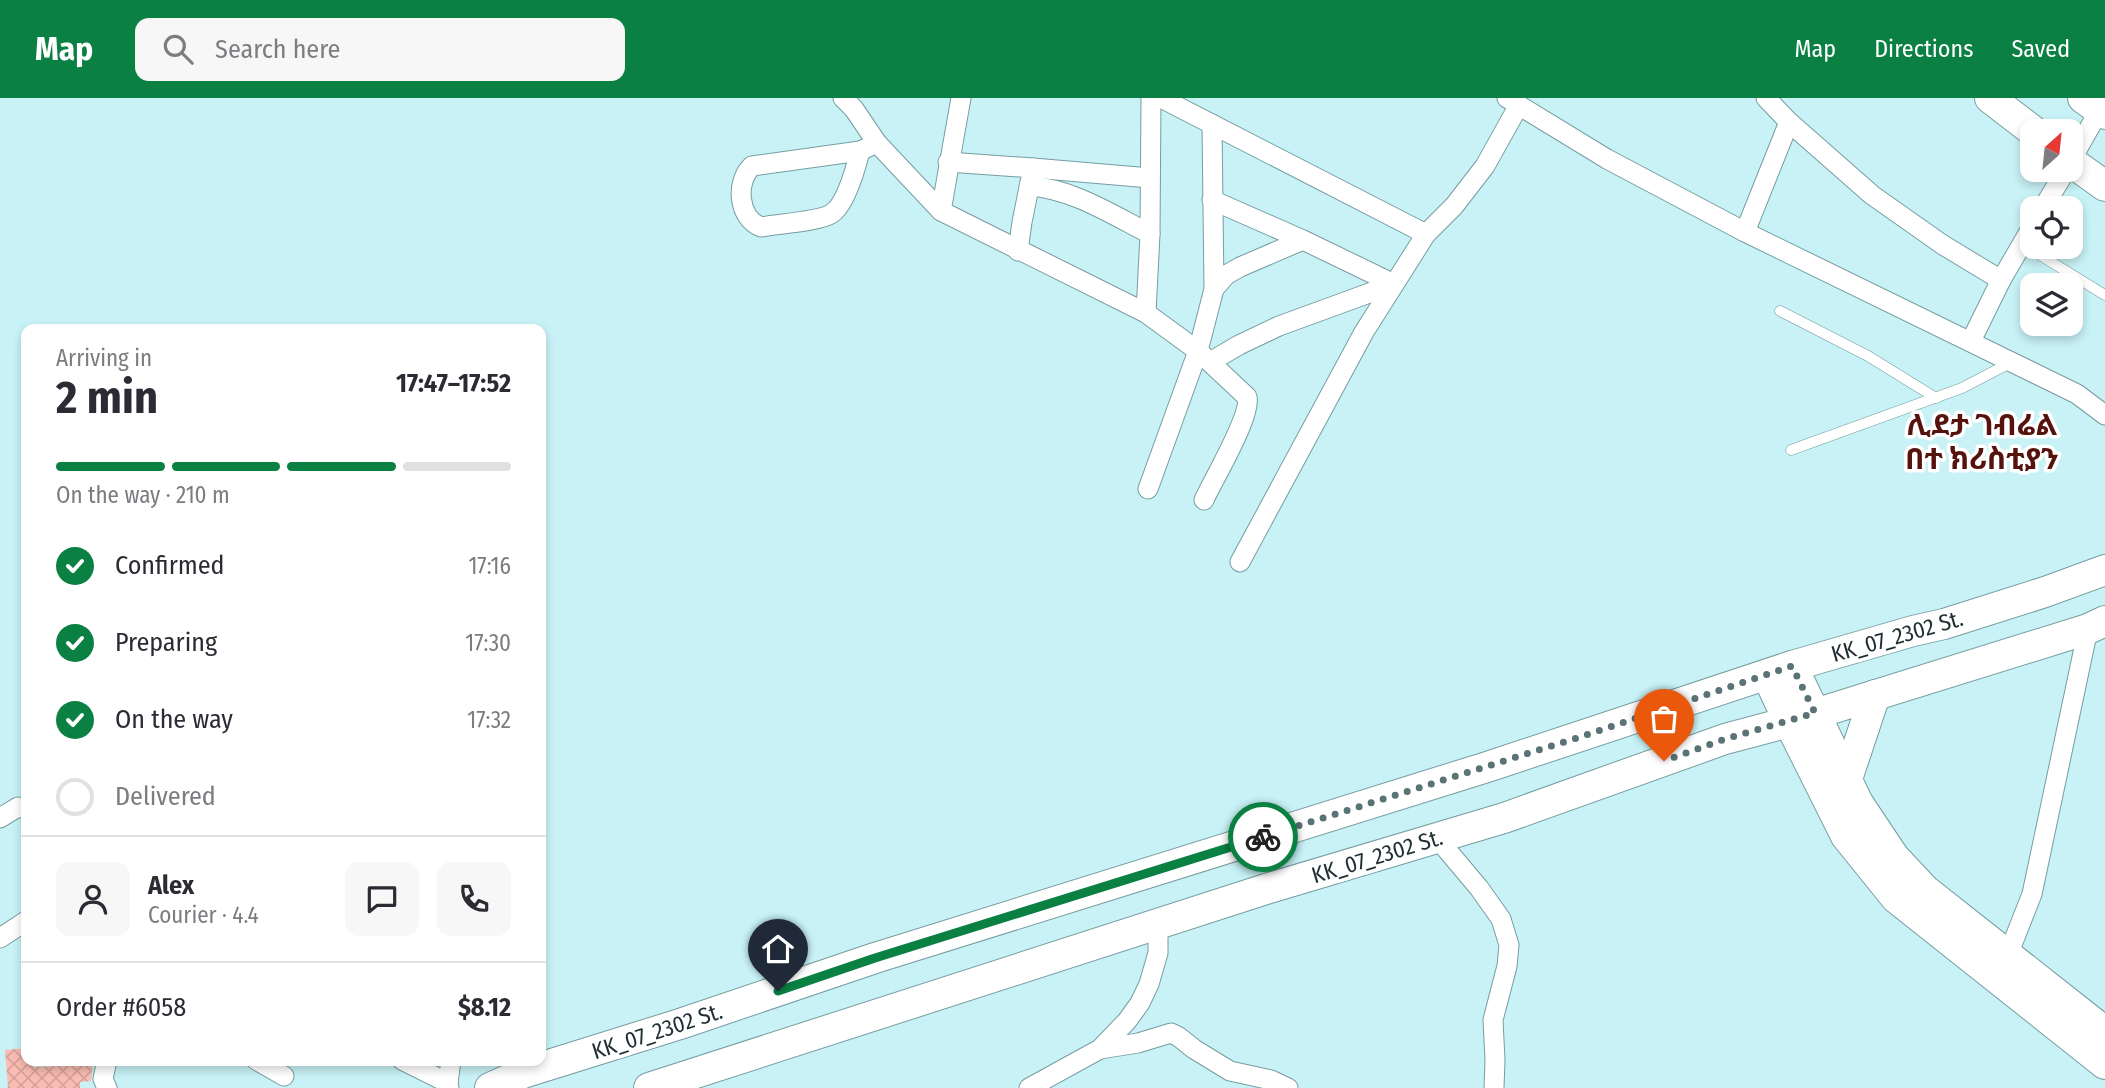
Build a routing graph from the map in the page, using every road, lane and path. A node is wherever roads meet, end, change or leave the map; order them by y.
1 (843, 98) edge
2 (961, 98) edge
3 (1151, 98) edge
4 (1161, 98) edge
5 (1766, 98) edge
6 (1990, 98) edge
7 (1513, 102) edge
8 (2098, 106) edge
9 (2020, 121) edge
10 (1789, 122) junction
11 (1212, 124) junction
12 (2083, 136) edge
13 (868, 147) junction
14 (948, 162) junction
15 (2083, 171) edge
16 (1031, 177) junction
17 (1150, 178) junction
18 (2105, 186) edge
19 (1212, 200) junction
20 (941, 211) junction
21 (1745, 232) junction
22 (1150, 234) junction
23 (1426, 234) junction
24 (1303, 240) junction
25 (2020, 248) edge
26 (1018, 251) junction
27 (2057, 259) edge
28 (2001, 280) junction
29 (1394, 284) junction
30 (1214, 289) junction
31 (2105, 295) edge
32 (1780, 312) dead end
33 (1146, 313) junction
34 (1971, 341) junction
35 (1204, 357) junction
36 (2013, 362) junction
37 (1936, 398) junction
38 (2105, 415) edge
39 (1791, 450) dead end
40 (1149, 489) dead end
41 (1204, 500) dead end
42 (1240, 562) dead end
43 (2105, 570) edge
44 (2096, 625) edge
45 (1780, 670) junction
46 (1875, 695) junction
47 (1802, 718) junction
48 (1712, 743) junction
49 (1815, 771) junction
50 (1847, 779) junction
51 (21, 808) edge
52 (0, 818) edge
53 (1437, 838) junction
54 (21, 925) edge
55 (1158, 925) junction
56 (0, 938) edge
57 (2008, 955) junction
58 (2028, 986) junction
59 (2105, 1032) edge
60 (1100, 1049) junction
61 (2105, 1065) edge
62 (267, 1066) edge
63 (413, 1066) edge
64 (451, 1066) edge
65 (545, 1066) edge
66 (546, 1066) edge
67 (284, 1075) edge
68 (449, 1085) edge
69 (490, 1088) edge
70 (649, 1088) edge
71 (1029, 1088) edge
72 (1288, 1088) edge
73 (1494, 1088) edge

1 - 13 street
2 - 14 street
3 - 17 street
4 - 11 street
5 - 10 street
6 - 9 main road
7 - 21 street
7 - 23 street
8 - 12 street
10 - 21 street
10 - 28 street
11 - 19 street
11 - 23 street
13 - 13 street
13 - 20 street
14 - 16 street
14 - 20 street
15 - 18 main road
16 - 17 street
16 - 22 street
16 - 26 street
17 - 22 street
19 - 24 street
19 - 30 street
20 - 26 street
21 - 34 street
22 - 33 street
23 - 29 street
24 - 29 street
24 - 30 street
25 - 28 street
26 - 33 street
27 - 31 lane
28 - 34 street
29 - 35 street
29 - 42 street
30 - 35 street
32 - 37 lane
33 - 35 street
34 - 36 street
35 - 40 street
35 - 41 street
36 - 37 lane
36 - 38 street
37 - 39 lane
43 - 45 main road, KK_07_2302 St.
44 - 46 main road, KK_07_2302 St.
44 - 57 street
45 - 47 main road
45 - 66 main road, KK_07_2302 St.
46 - 47 main road, KK_07_2302 St.
46 - 50 main road
47 - 48 main road, KK_07_2302 St.
47 - 49 main road
47 - 50 main road
48 - 49 main road
48 - 53 main road, KK_07_2302 St.
49 - 58 main road
50 - 57 main road
51 - 52 street
53 - 55 main road, KK_07_2302 St.
53 - 73 street
54 - 56 street
55 - 60 street
55 - 70 main road, KK_07_2302 St.
57 - 58 main road
58 - 59 main road
58 - 61 main road
60 - 71 street
60 - 72 street
62 - 67 street
63 - 68 street
64 - 68 street
65 - 69 main road, KK_07_2302 St.

